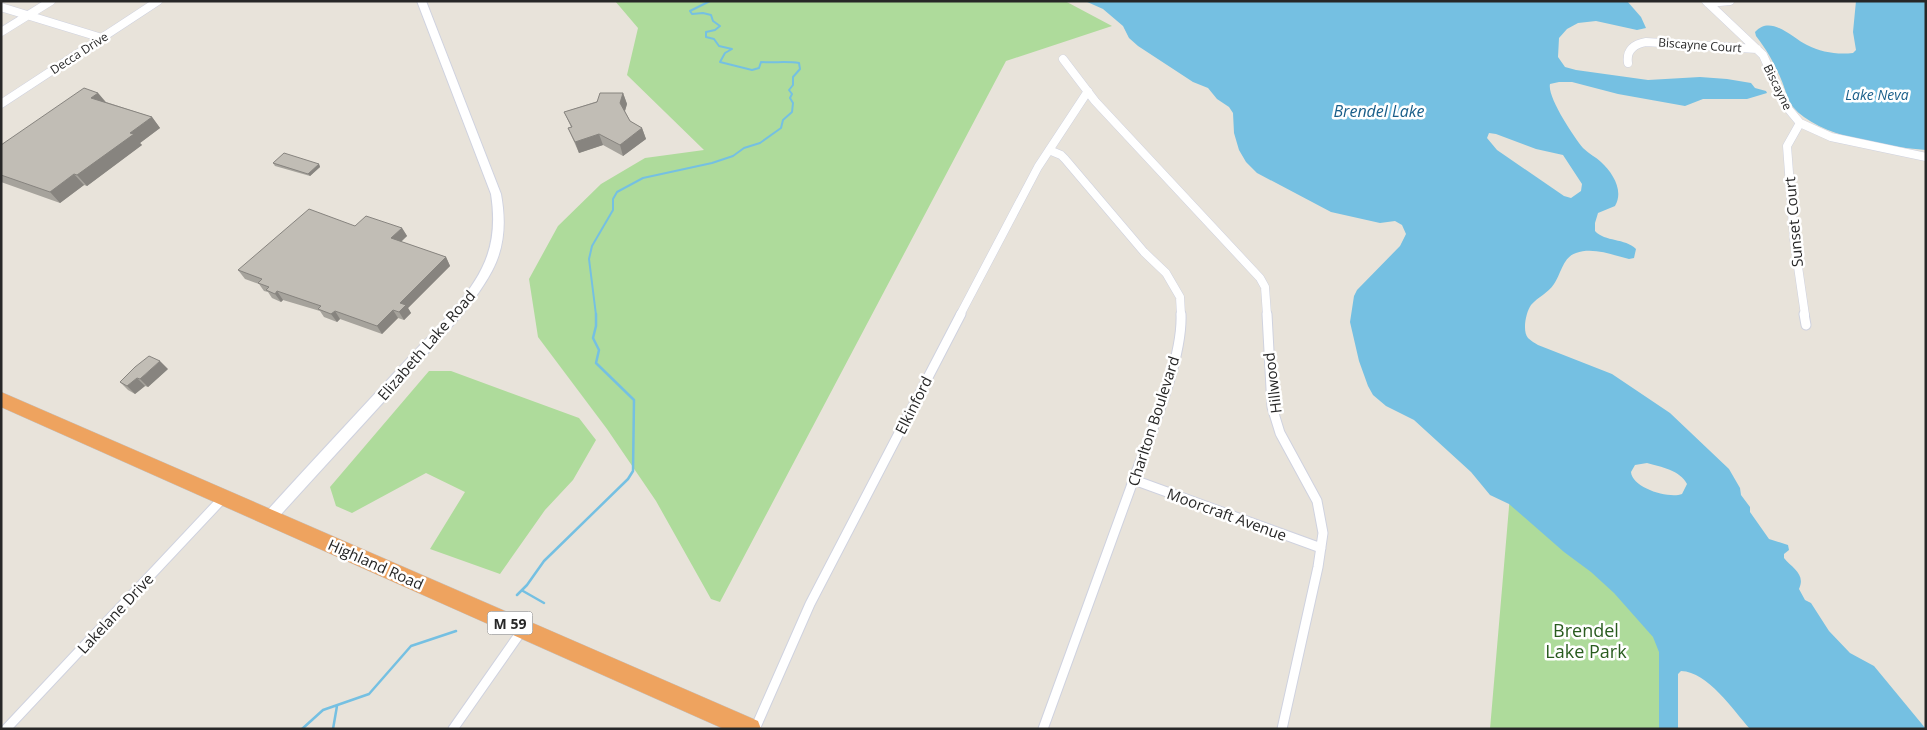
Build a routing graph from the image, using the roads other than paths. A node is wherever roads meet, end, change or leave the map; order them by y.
1 (51, 1) edge
2 (158, 1) edge
3 (421, 1) edge
4 (1730, 1) edge
5 (1707, 2) edge
6 (1, 7) edge
7 (28, 16) junction
8 (1, 32) edge
9 (102, 38) junction
10 (1757, 49) junction
11 (1063, 59) dead end
12 (1628, 63) dead end
13 (1088, 91) junction
14 (1, 104) edge
15 (1800, 123) junction
16 (1049, 150) junction
17 (1926, 157) edge
18 (1806, 325) dead end
19 (3, 402) edge
20 (1134, 480) junction
21 (224, 497) junction
22 (270, 517) junction
23 (1321, 548) junction
24 (523, 629) junction
25 (6, 729) edge
26 (453, 729) edge
27 (750, 729) edge
28 (755, 729) edge
29 (1043, 729) edge
30 (1282, 729) edge

1 - 7 street
2 - 9 street, Decca Drive
3 - 22 street, Elizabeth Lake Road
4 - 5 street
5 - 10 street, Biscayne
6 - 7 street
7 - 8 street
7 - 9 street
9 - 14 street, Decca Drive
10 - 12 street, Biscayne Court
10 - 15 street, Biscayne
11 - 13 street, Hillwood
13 - 16 street, Elkinford
13 - 23 street, Hillwood
15 - 17 street, Biscayne
15 - 18 street, Sunset Court
16 - 20 street, Charlton Boulevard
16 - 28 street, Elkinford
19 - 21 highway, Highland Road / M 59
20 - 23 street, Moorcraft Avenue
20 - 29 street, Charlton Boulevard
21 - 22 highway, Highland Road / M 59
21 - 25 street, Lakelane Drive
22 - 24 highway, Highland Road / M 59
23 - 30 street, Hillwood
24 - 26 street
24 - 27 highway, Highland Road / M 59

